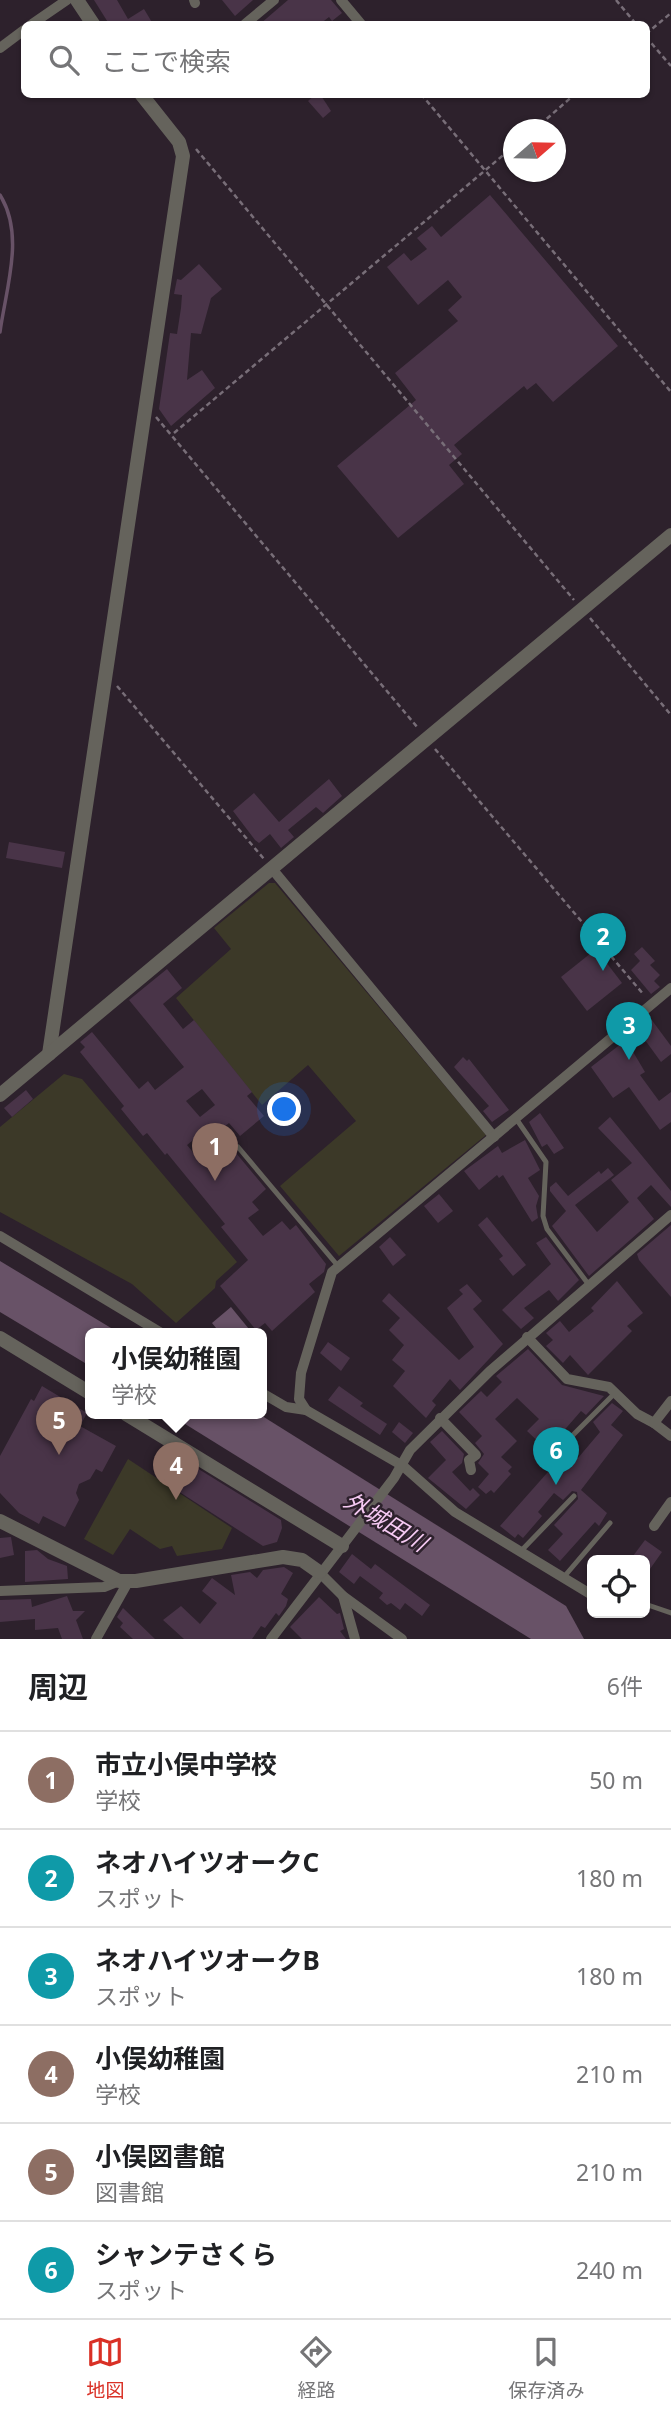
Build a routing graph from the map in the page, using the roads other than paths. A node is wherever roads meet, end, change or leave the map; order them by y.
1 (67, 0) edge
2 (77, 0) edge
3 (274, 0) edge
4 (341, 0) edge
5 (36, 21) edge
6 (91, 21) edge
7 (249, 21) edge
8 (358, 21) edge
9 (21, 32) edge
10 (0, 48) edge
11 (144, 98) edge
12 (671, 535) edge
13 (273, 870) junction
14 (671, 988) edge
15 (49, 1054) junction
16 (0, 1095) edge
17 (517, 1120) junction
18 (494, 1137) junction
19 (237, 1147) dead end
20 (671, 1214) edge
21 (0, 1236) edge
22 (338, 1266) junction
23 (589, 1284) junction
24 (153, 1328) edge
25 (527, 1337) junction
26 (0, 1338) edge
27 (85, 1390) edge
28 (615, 1393) junction
29 (267, 1396) edge
30 (671, 1401) edge
31 (306, 1410) junction
32 (440, 1418) junction
33 (134, 1419) edge
34 (654, 1423) junction
35 (671, 1436) edge
36 (563, 1445) dead end
37 (399, 1464) junction
38 (471, 1470) dead end
39 (574, 1496) dead end
40 (671, 1502) edge
41 (0, 1521) edge
42 (610, 1523) dead end
43 (654, 1526) dead end
44 (344, 1543) junction
45 (520, 1552) junction
46 (319, 1572) junction
47 (563, 1578) junction
48 (124, 1581) junction
49 (0, 1591) edge
50 (587, 1592) edge
51 (344, 1596) junction
52 (650, 1606) edge
53 (671, 1614) edge
54 (96, 1639) edge
55 (271, 1639) edge
56 (355, 1639) edge
57 (402, 1639) edge

1 - 5 street
2 - 6 street
3 - 7 street
4 - 8 street
9 - 10 street
11 - 15 street
12 - 13 street
13 - 15 street
13 - 18 street
14 - 17 street
15 - 16 street
17 - 18 street
17 - 23 lane
18 - 22 street
19 - 22 lane
20 - 23 street
21 - 24 street
22 - 31 street
23 - 25 street
25 - 28 street
25 - 32 street
26 - 27 street
28 - 34 street
28 - 36 lane
29 - 31 street
30 - 34 street
31 - 37 street
32 - 37 street
32 - 38 street
33 - 44 street
34 - 35 street
37 - 44 street
37 - 45 street
39 - 45 lane
40 - 43 street
41 - 48 street
42 - 47 lane
44 - 46 street
45 - 47 street
46 - 48 street
46 - 51 street
46 - 55 street
47 - 50 street
48 - 49 street
48 - 54 street
51 - 56 street
51 - 57 street
52 - 53 lane

